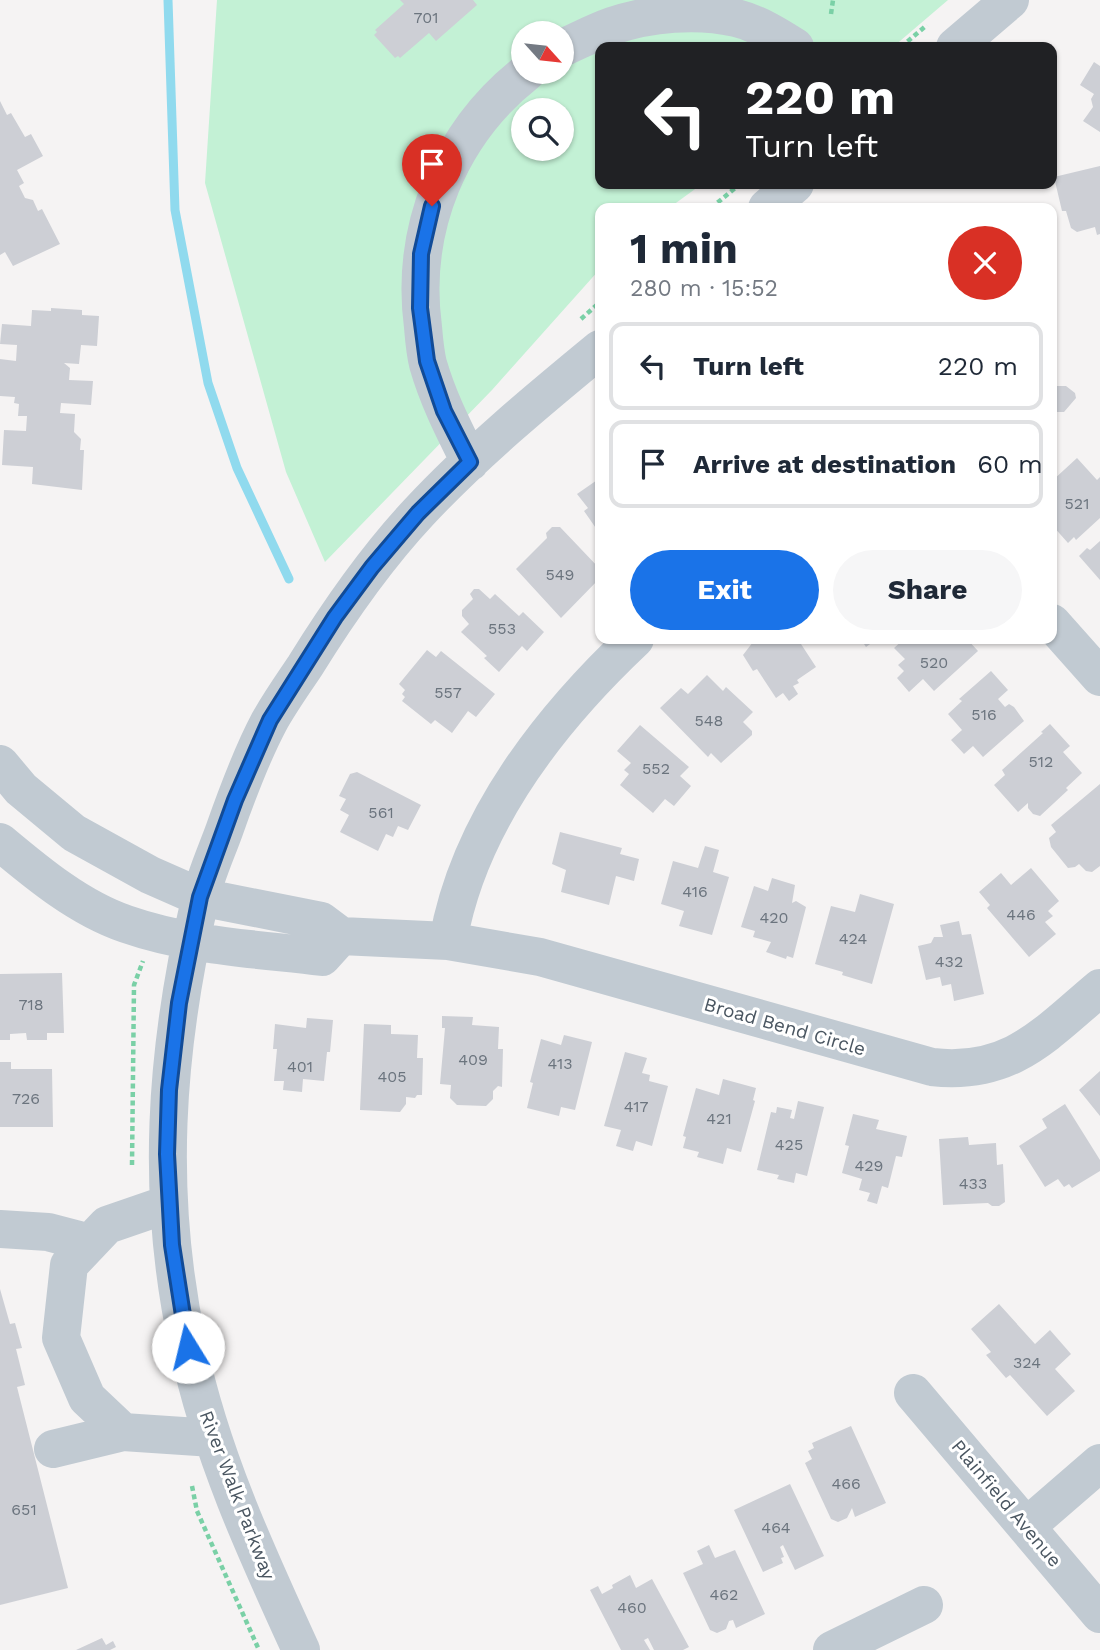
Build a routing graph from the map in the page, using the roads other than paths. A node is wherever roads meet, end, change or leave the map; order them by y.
1 (1010, 0) edge
2 (788, 42) edge
3 (961, 42) edge
4 (574, 43) edge
5 (515, 84) edge
6 (789, 189) edge
7 (773, 203) edge
8 (595, 353) edge
9 (470, 462) junction
10 (1057, 629) edge
11 (630, 644) edge
12 (1100, 677) edge
13 (0, 764) edge
14 (0, 842) edge
15 (200, 897) junction
16 (341, 936) junction
17 (448, 941) junction
18 (192, 942) junction
19 (1100, 988) edge
20 (168, 1204) junction
21 (0, 1229) edge
22 (90, 1243) junction
23 (913, 1393) dead end
24 (123, 1432) junction
25 (213, 1438) junction
26 (53, 1448) dead end
27 (1100, 1463) edge
28 (1027, 1526) junction
29 (924, 1605) dead end
30 (1100, 1614) edge
31 (301, 1650) edge
32 (832, 1650) edge

1 - 3 street
2 - 4 street
5 - 9 street
6 - 7 street
8 - 9 street, River Walk Parkway
9 - 15 street, River Walk Parkway
10 - 12 street
11 - 17 street
13 - 15 street, Broad Bend Circle
14 - 18 street
15 - 16 street, Broad Bend Circle
15 - 18 street, River Walk Parkway
16 - 17 street, Broad Bend Circle
16 - 18 street
17 - 19 street, Broad Bend Circle
18 - 20 street, River Walk Parkway
20 - 22 street
20 - 25 street, River Walk Parkway
21 - 22 street
22 - 24 street
23 - 28 street, Plainfield Avenue
24 - 25 street
24 - 26 street
25 - 31 street, River Walk Parkway
27 - 28 street
28 - 30 street, Plainfield Avenue
29 - 32 street

